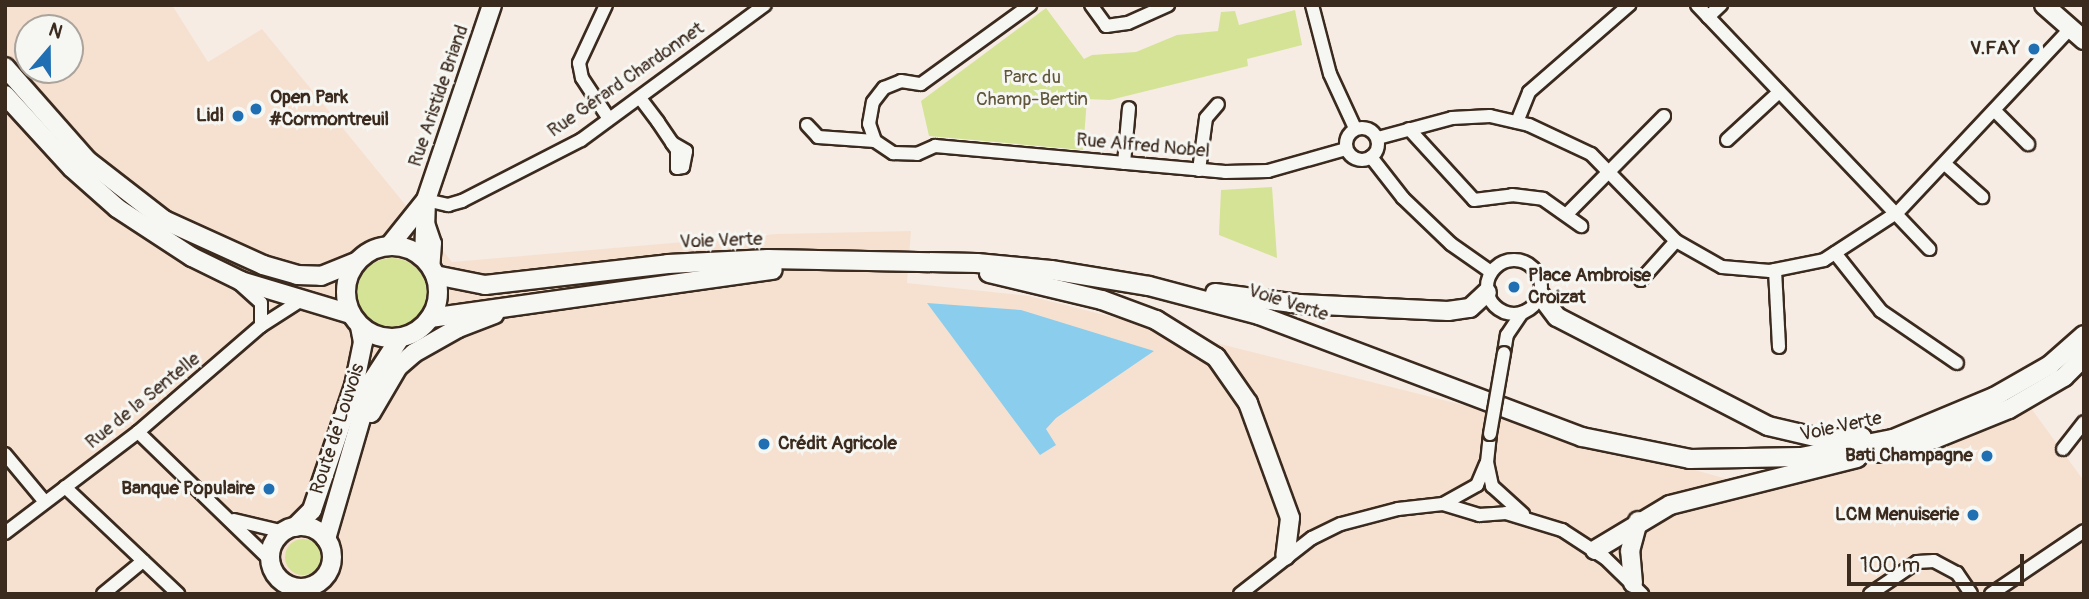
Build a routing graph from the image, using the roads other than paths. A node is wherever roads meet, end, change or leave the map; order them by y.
1 (492, 5) edge
2 (606, 5) edge
3 (765, 5) edge
4 (1030, 5) edge
5 (1091, 5) edge
6 (1168, 5) edge
7 (1312, 5) edge
8 (1629, 5) edge
9 (1697, 5) edge
10 (1721, 5) edge
11 (2044, 5) edge
12 (1709, 17) junction
13 (2076, 35) edge
14 (5, 68) edge
15 (1779, 92) junction
16 (5, 95) edge
17 (640, 98) junction
18 (1218, 104) dead end
19 (1129, 108) dead end
20 (1995, 111) junction
21 (1664, 116) dead end
22 (609, 119) junction
23 (1517, 122) junction
24 (807, 125) dead end
25 (1355, 128) junction
26 (1409, 129) junction
27 (1378, 138) junction
28 (875, 141) junction
29 (1727, 141) dead end
30 (672, 143) dead end
31 (2028, 144) dead end
32 (1346, 149) junction
33 (1371, 157) junction
34 (1124, 163) junction
35 (1945, 164) junction
36 (1199, 170) junction
37 (1610, 170) junction
38 (1982, 197) dead end
39 (426, 200) junction
40 (1898, 212) junction
41 (1567, 214) junction
42 (1581, 226) dead end
43 (1676, 241) junction
44 (390, 245) junction
45 (1929, 249) dead end
46 (1835, 253) junction
47 (192, 257) junction
48 (356, 262) junction
49 (430, 268) junction
50 (1776, 270) junction
51 (1491, 272) junction
52 (989, 273) junction
53 (1641, 280) dead end
54 (1149, 286) junction
55 (1487, 292) junction
56 (1541, 296) junction
57 (303, 299) junction
58 (500, 308) junction
59 (1499, 310) junction
60 (1522, 313) junction
61 (430, 318) junction
62 (355, 320) junction
63 (261, 326) junction
64 (1507, 335) junction
65 (2084, 335) edge
66 (400, 338) junction
67 (1779, 347) dead end
68 (2084, 357) edge
69 (1957, 363) dead end
70 (2084, 422) edge
71 (357, 426) junction
72 (1904, 430) junction
73 (138, 432) junction
74 (2063, 449) dead end
75 (5, 454) edge
76 (1857, 458) junction
77 (1487, 462) junction
78 (65, 487) junction
79 (1473, 489) junction
80 (1495, 491) junction
81 (45, 502) junction
82 (1443, 504) junction
83 (1473, 512) junction
84 (1492, 512) junction
85 (1529, 518) junction
86 (234, 520) junction
87 (1638, 522) junction
88 (290, 529) junction
89 (2084, 531) edge
90 (5, 533) edge
91 (326, 539) junction
92 (1595, 550) junction
93 (1285, 556) junction
94 (143, 561) junction
95 (275, 577) edge
96 (1637, 588) edge
97 (307, 590) edge
98 (103, 594) edge
99 (178, 594) edge
100 (1240, 594) edge
101 (1870, 594) edge
102 (1971, 594) edge
103 (1991, 594) edge

1 - 39 main road, Rue Aristide Briand
2 - 22 street
3 - 17 street, Rue Gérard Chardonnet
4 - 28 street
5 - 6 street
7 - 25 street
8 - 23 street
9 - 12 street
10 - 12 street
11 - 13 main road
12 - 15 street
13 - 20 street
14 - 48 main road
15 - 29 street
15 - 40 street
16 - 47 main road
17 - 22 street, Rue Gérard Chardonnet
17 - 30 street
18 - 36 street
19 - 34 street
20 - 31 street
20 - 35 street
21 - 37 street
22 - 39 street, Rue Gérard Chardonnet
23 - 26 street
23 - 37 street
24 - 28 street, Rue Alfred Nobel
25 - 27 street
25 - 32 street
26 - 27 street
26 - 41 street
27 - 33 street
28 - 34 street, Rue Alfred Nobel
32 - 33 street
32 - 36 street, Rue Alfred Nobel
33 - 51 street
34 - 36 street, Rue Alfred Nobel
35 - 38 street
35 - 40 street
37 - 41 street
37 - 43 street
39 - 44 main road, Rue Aristide Briand
39 - 49 main road, Rue Aristide Briand
40 - 45 street
40 - 46 street
41 - 42 street
43 - 50 street
43 - 53 street
44 - 48 main road
44 - 49 main road
46 - 50 street
46 - 69 street
47 - 57 main road
47 - 63 street
48 - 62 main road
49 - 54 main road, Voie Verte
49 - 61 main road
50 - 67 street
51 - 55 street
51 - 56 street
52 - 58 main road, Voie Verte
52 - 76 main road, Voie Verte
52 - 93 main road
54 - 55 main road
54 - 72 main road, Voie Verte
55 - 59 street
56 - 60 street
56 - 72 main road
57 - 62 main road
57 - 63 street, Rue de la Sentelle
58 - 61 main road, Voie Verte
58 - 71 main road
59 - 60 street
59 - 64 street
60 - 64 street
61 - 66 main road
62 - 66 main road
62 - 88 main road, Route de Louvois
63 - 73 street, Rue de la Sentelle
64 - 77 street, bridge
65 - 72 main road, Voie Verte
66 - 71 main road, Route de Louvois
68 - 76 main road, Voie Verte
70 - 74 street
71 - 91 main road, Route de Louvois
73 - 78 street, Rue de la Sentelle
73 - 86 street
75 - 81 street
76 - 87 main road
77 - 79 street
77 - 80 street
78 - 81 street, Rue de la Sentelle
78 - 94 street
79 - 80 street
79 - 82 street
79 - 83 street
80 - 84 street
80 - 85 street
81 - 90 street, Rue de la Sentelle
82 - 83 street
82 - 93 street
83 - 84 street
84 - 85 street
85 - 92 street
86 - 88 street
86 - 95 street
87 - 92 main road
87 - 96 main road
88 - 91 main road
88 - 95 main road
89 - 103 street
91 - 97 main road
92 - 96 street
93 - 100 street
94 - 98 street
94 - 99 street
95 - 97 main road
101 - 102 street

